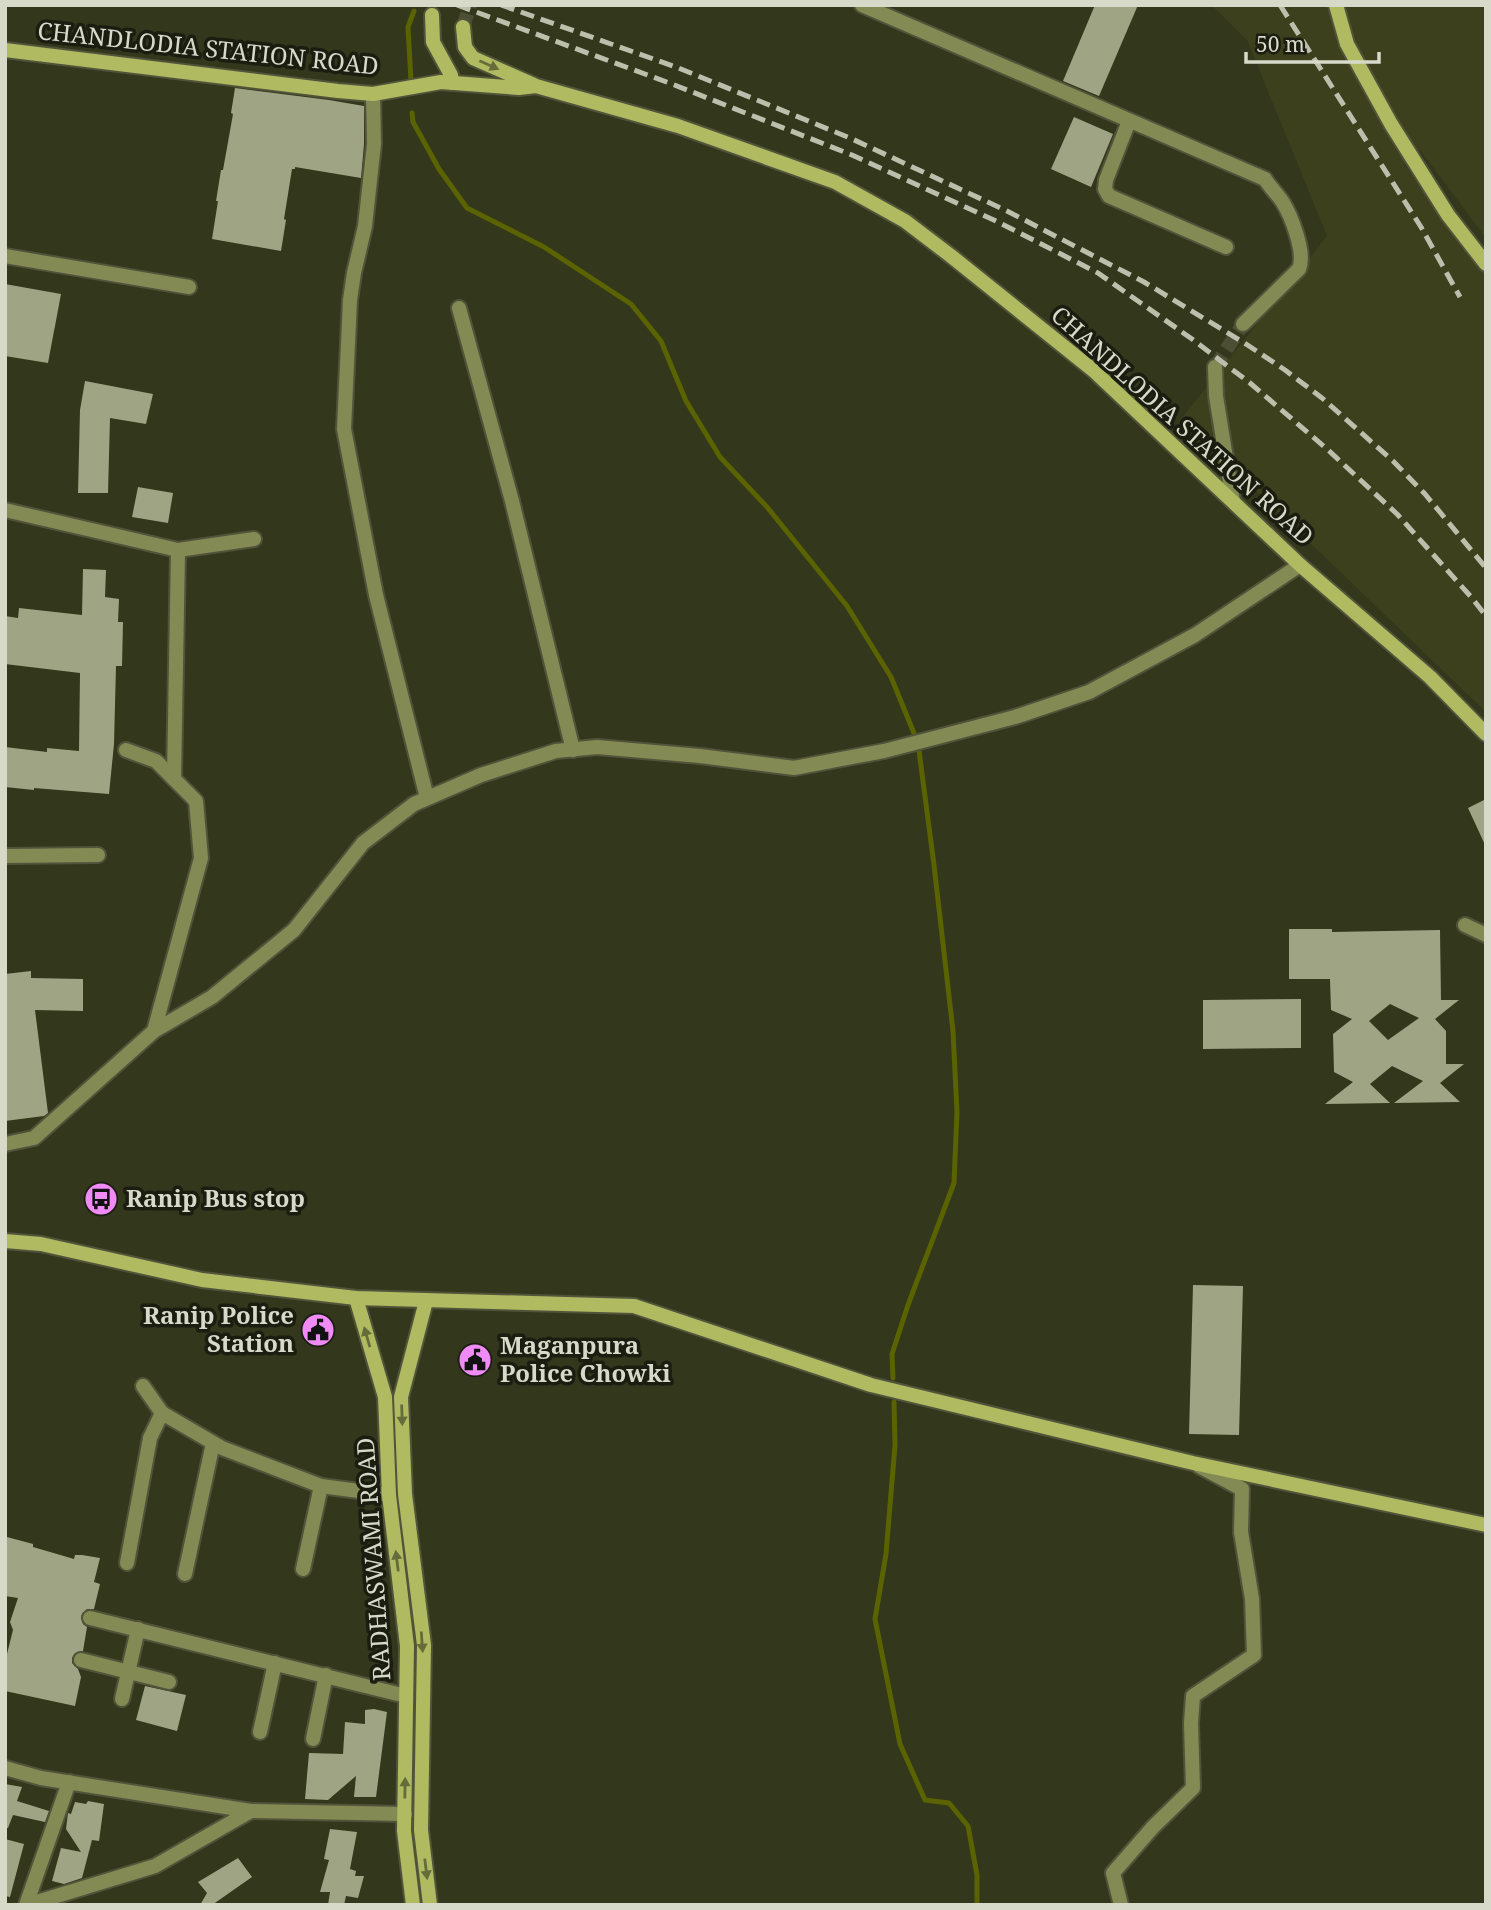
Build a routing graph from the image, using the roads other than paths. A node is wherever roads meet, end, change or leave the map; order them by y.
1 (862, 5) edge
2 (1336, 5) edge
3 (432, 15) dead end
4 (463, 27) tunnel mouth
5 (5, 50) edge
6 (452, 83) junction
7 (536, 86) junction
8 (373, 93) junction
9 (1129, 121) junction
10 (1226, 247) dead end
11 (5, 256) edge
12 (1486, 264) edge
13 (189, 287) dead end
14 (459, 308) dead end
15 (1243, 324) tunnel mouth
16 (1215, 367) tunnel mouth
17 (1233, 501) junction
18 (5, 510) edge
19 (254, 539) dead end
20 (178, 550) junction
21 (1300, 565) junction
22 (1486, 734) edge
23 (126, 750) dead end
24 (573, 750) junction
25 (174, 779) junction
26 (427, 798) junction
27 (98, 855) dead end
28 (5, 856) edge
29 (1465, 925) dead end
30 (1486, 935) edge
31 (154, 1031) junction
32 (5, 1144) edge
33 (5, 1241) edge
34 (355, 1298) junction
35 (426, 1301) junction
36 (143, 1386) dead end
37 (162, 1413) junction
38 (213, 1443) junction
39 (1193, 1463) junction
40 (321, 1486) junction
41 (389, 1495) junction
42 (1486, 1525) edge
43 (127, 1563) dead end
44 (303, 1569) dead end
45 (185, 1574) dead end
46 (90, 1618) dead end
47 (138, 1629) junction
48 (81, 1660) dead end
49 (275, 1663) junction
50 (128, 1672) junction
51 (326, 1675) junction
52 (169, 1682) dead end
53 (406, 1696) junction
54 (122, 1699) dead end
55 (260, 1731) dead end
56 (313, 1739) dead end
57 (5, 1768) edge
58 (69, 1782) junction
59 (251, 1811) junction
60 (405, 1814) junction
61 (27, 1905) edge
62 (413, 1905) edge
63 (430, 1905) edge
64 (1121, 1905) edge

1 - 9 street
2 - 12 street
3 - 6 street
4 -> 7 street
5 - 8 street, CHANDLODIA STATION ROAD
6 - 7 street, CHANDLODIA STATION ROAD
6 - 8 street, CHANDLODIA STATION ROAD
7 - 17 street, CHANDLODIA STATION ROAD
8 - 26 street
9 - 10 street
9 - 15 street
11 - 13 street
14 - 24 street
16 - 17 street
17 - 21 street, CHANDLODIA STATION ROAD
18 - 20 street
19 - 20 street
20 - 25 street
21 - 22 street, CHANDLODIA STATION ROAD
21 - 24 street
23 - 25 street
24 - 26 street
25 - 31 street
26 - 31 street
27 - 28 street
29 - 30 street
31 - 32 street
33 - 34 street
34 - 35 street
41 -> 34 street, RADHASWAMI ROAD
35 - 39 street
35 -> 63 street, RADHASWAMI ROAD
36 - 37 street
37 - 38 street
37 - 43 street
38 - 40 street
38 - 45 street
39 - 42 street
39 - 64 street
40 - 41 street
40 - 44 street
53 -> 41 street, RADHASWAMI ROAD
46 - 47 street
47 - 49 street
47 - 50 street
48 - 50 street
49 - 51 street
49 - 55 street
50 - 52 street
50 - 54 street
51 - 53 street
51 - 56 street
60 -> 53 street, RADHASWAMI ROAD
57 - 58 street
58 - 59 street
58 - 61 street
59 - 60 street
59 - 61 street
60 - 62 street, RADHASWAMI ROAD

